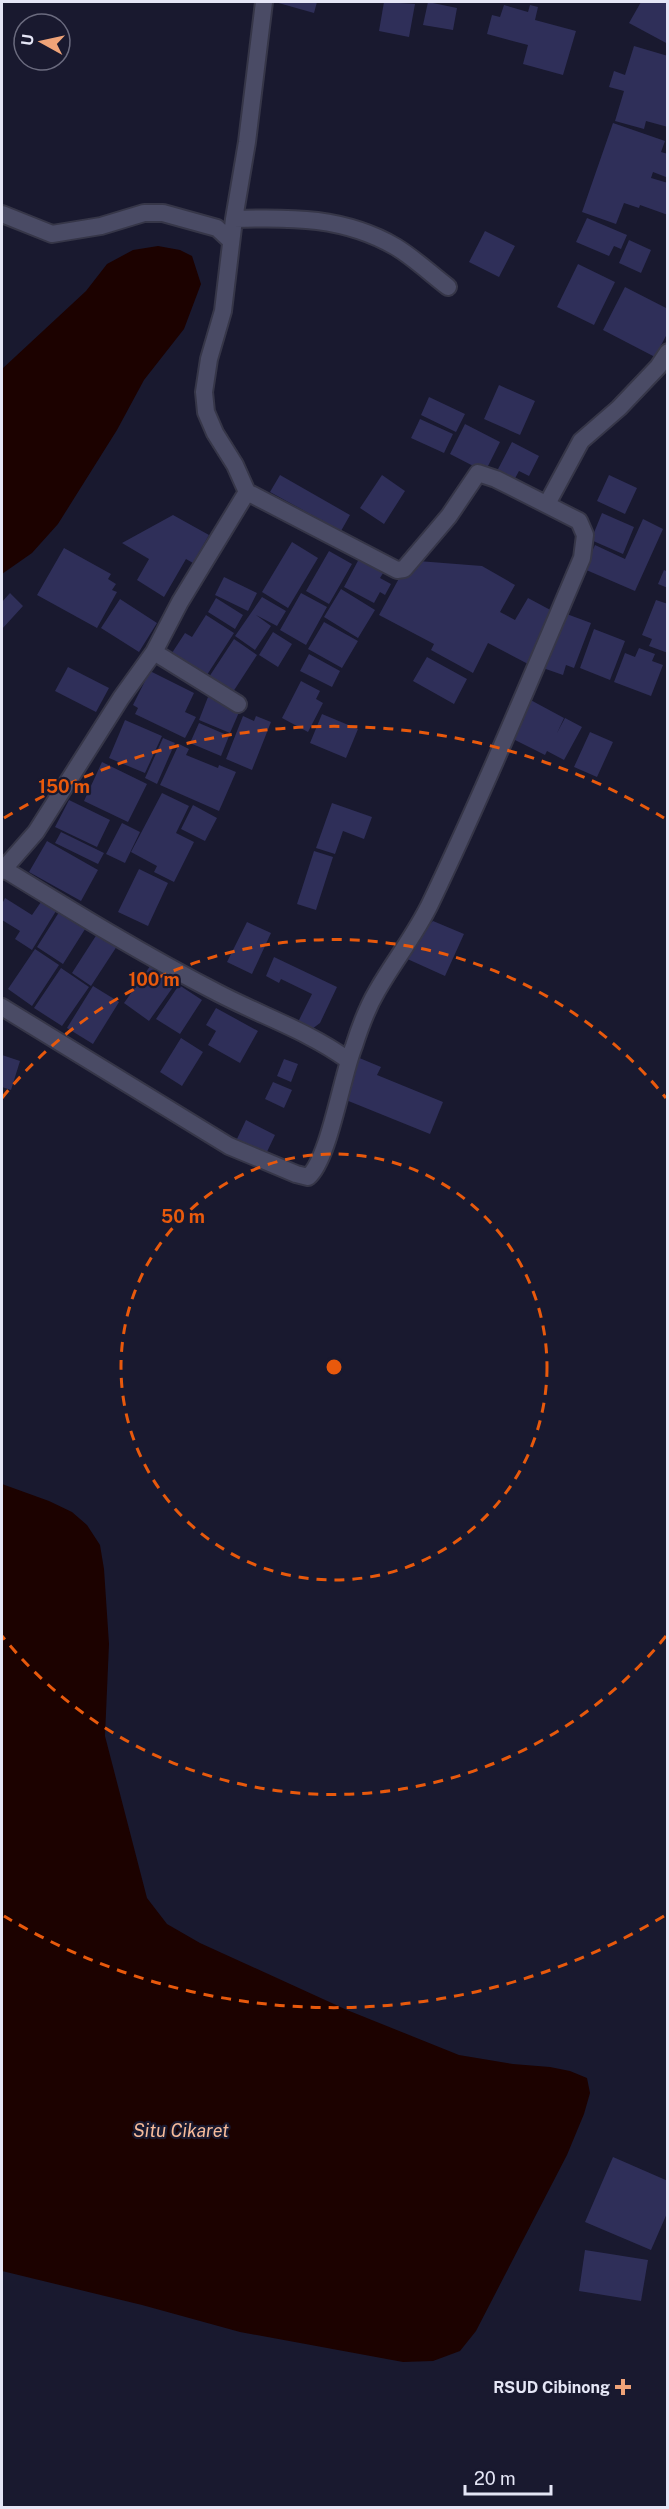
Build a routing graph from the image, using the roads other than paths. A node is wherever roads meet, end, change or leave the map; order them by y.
1 (264, 2) edge
2 (2, 214) edge
3 (234, 219) junction
4 (231, 241) junction
5 (448, 288) dead end
6 (668, 352) edge
7 (247, 492) junction
8 (547, 504) junction
9 (154, 652) junction
10 (238, 704) dead end
11 (3, 870) edge
12 (2, 1007) edge
13 (348, 1060) junction

1 - 3 street
2 - 4 street
3 - 4 street
3 - 5 street
4 - 7 street
6 - 8 street
7 - 8 street
7 - 9 street
8 - 13 street
9 - 10 street
9 - 11 street
11 - 13 street
12 - 13 street

